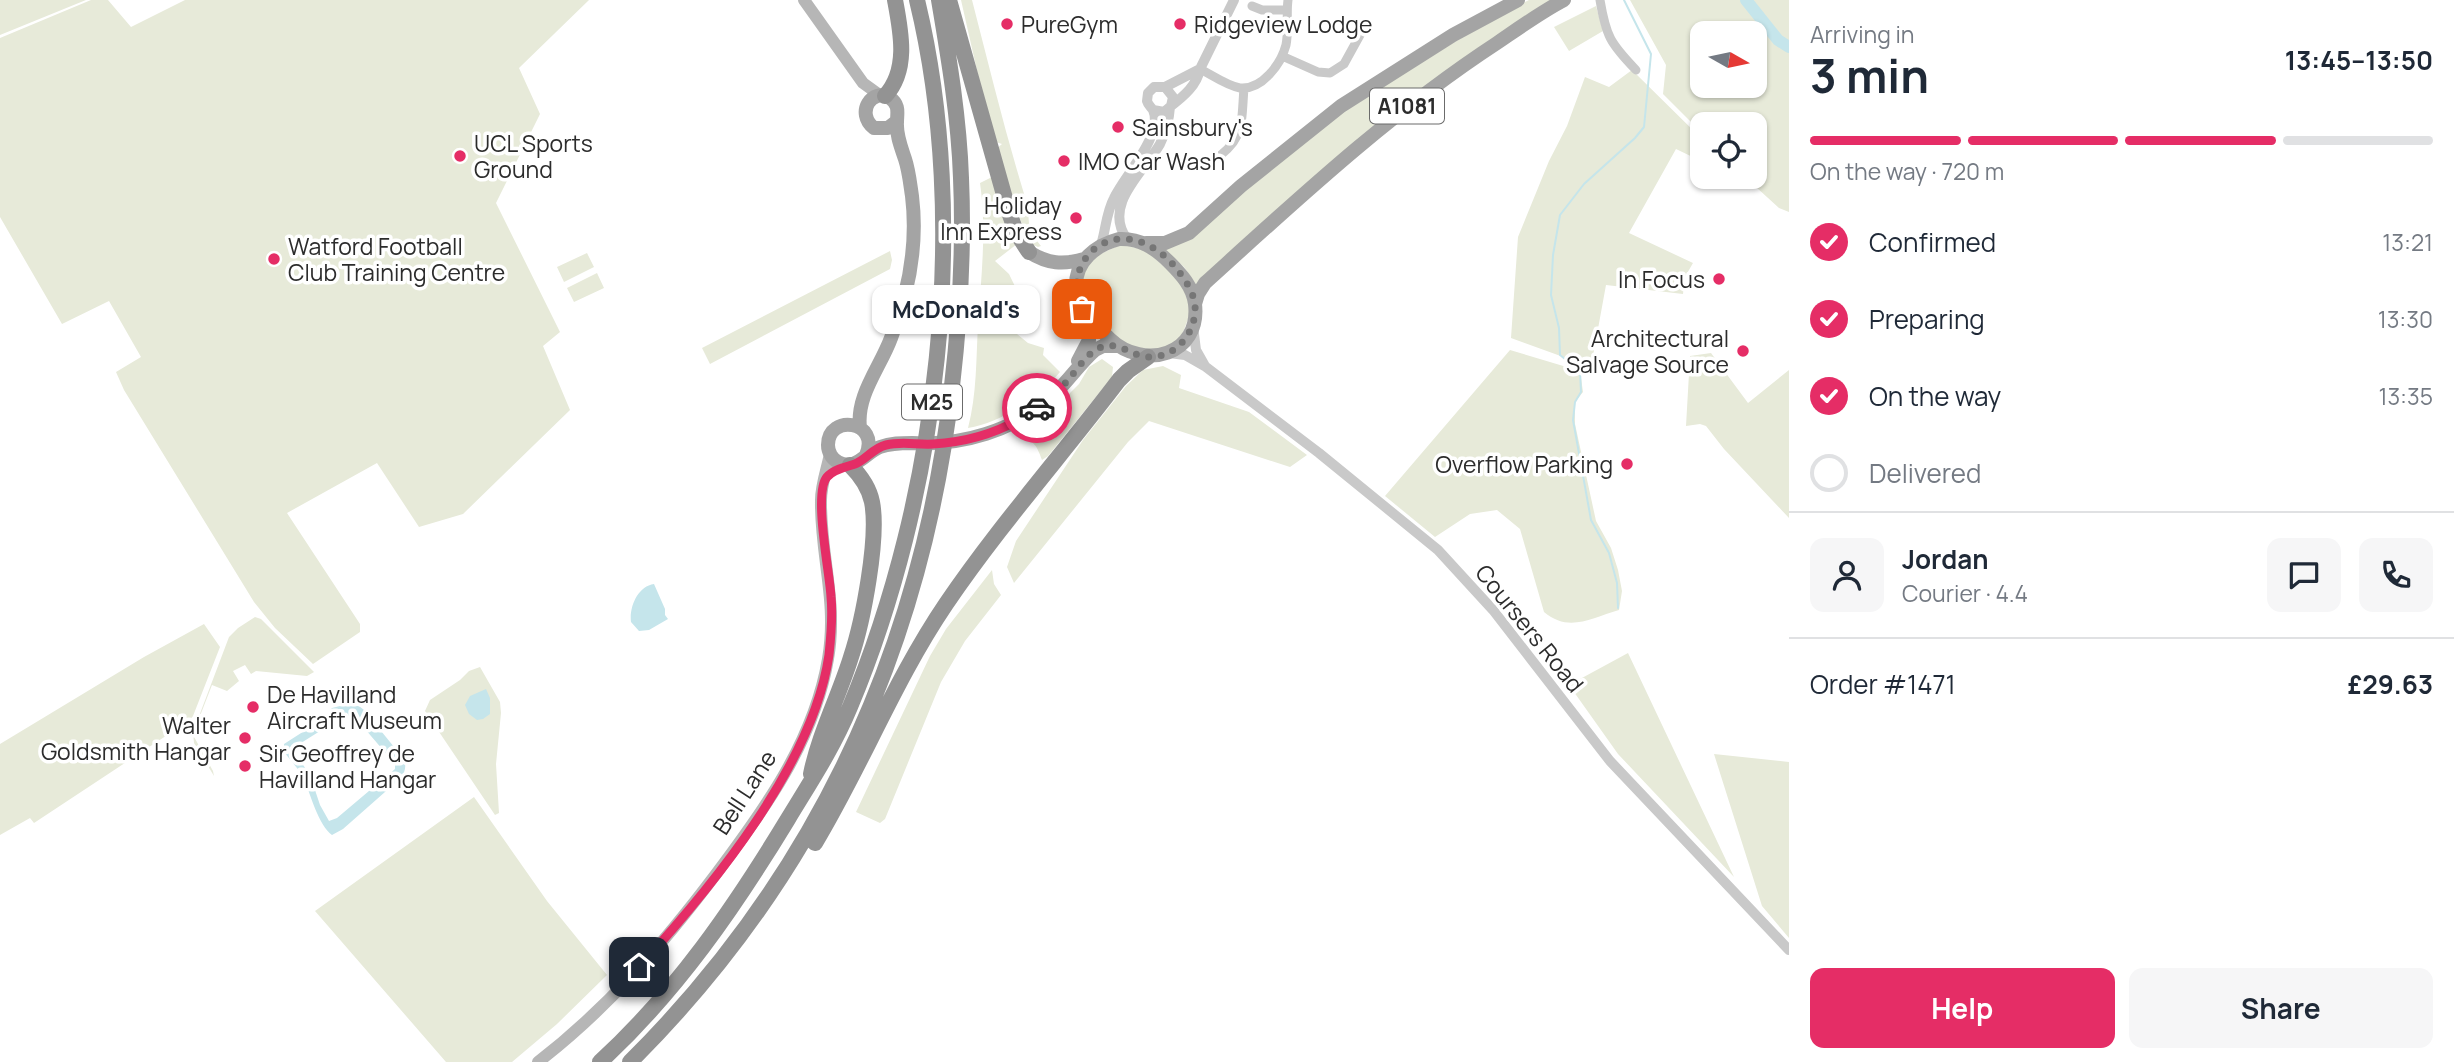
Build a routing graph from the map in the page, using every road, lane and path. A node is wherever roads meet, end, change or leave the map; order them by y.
1 (804, 0) edge
2 (895, 0) edge
3 (917, 0) edge
4 (939, 0) edge
5 (949, 0) edge
6 (1234, 0) edge
7 (1288, 0) edge
8 (1518, 0) edge
9 (1564, 0) edge
10 (1600, 0) edge
11 (1252, 6) dead end
12 (1286, 10) junction
13 (1360, 35) dead end
14 (1282, 56) junction
15 (1200, 69) junction
16 (1636, 70) dead end
17 (863, 83) junction
18 (1165, 87) junction
19 (1244, 88) junction
20 (883, 96) junction
21 (866, 107) junction
22 (1171, 107) junction
23 (1153, 110) junction
24 (897, 121) junction
25 (883, 130) junction
26 (899, 141) junction
27 (1210, 163) dead end
28 (1127, 239) junction
29 (1146, 243) junction
30 (1101, 245) junction
31 (1029, 252) joint
32 (1084, 259) junction
33 (1195, 304) junction
34 (1088, 319) junction
35 (1193, 326) junction
36 (1117, 346) junction
37 (1169, 353) junction
38 (1148, 357) junction
39 (1206, 367) junction
40 (1068, 381) junction
41 (860, 404) junction
42 (840, 426) junction
43 (861, 429) junction
44 (907, 443) junction
45 (830, 454) junction
46 (866, 455) junction
47 (849, 465) junction
48 (826, 477) junction
49 (809, 783) junction
50 (783, 874) junction
51 (1789, 950) edge
52 (538, 1062) edge
53 (600, 1062) edge
54 (630, 1062) edge

1 - 17 main road
2 - 20 highway
3 - 49 highway, M25
4 - 50 highway, M25
5 - 31 highway
6 - 15 street
7 - 12 street
8 - 29 main road, A1081
9 - 33 main road, A1081
10 - 16 street
11 - 12 street
12 - 14 street
13 - 14 street
14 - 19 street
15 - 18 street
15 - 19 street
15 - 22 street
17 - 20 main road
17 - 21 main road
18 - 22 street
18 - 23 street
19 - 27 street
20 - 21 main road
20 - 24 main road
21 - 25 main road
22 - 23 street
22 - 28 street
23 - 30 street
24 - 25 main road
24 - 26 main road
25 - 26 main road
26 - 41 main road
28 - 29 main road
28 - 30 main road
29 - 33 main road
30 - 32 main road
31 - 32 main road
32 - 34 main road
33 - 35 main road
34 - 36 main road
34 - 40 main road
35 - 37 main road
35 - 39 street
36 - 38 main road
36 - 40 main road
37 - 38 main road
37 - 39 street, Coursers Road
38 - 50 highway, M25
39 - 51 street, Coursers Road
40 - 44 main road
41 - 42 main road
41 - 43 main road
42 - 43 main road
42 - 45 main road
43 - 44 main road
43 - 46 main road
44 - 46 main road
45 - 47 main road
45 - 48 main road, Bell Lane
46 - 47 main road
47 - 48 main road
47 - 49 highway, M25
48 - 52 main road, Bell Lane
49 - 53 highway, M25
50 - 54 highway, M25

